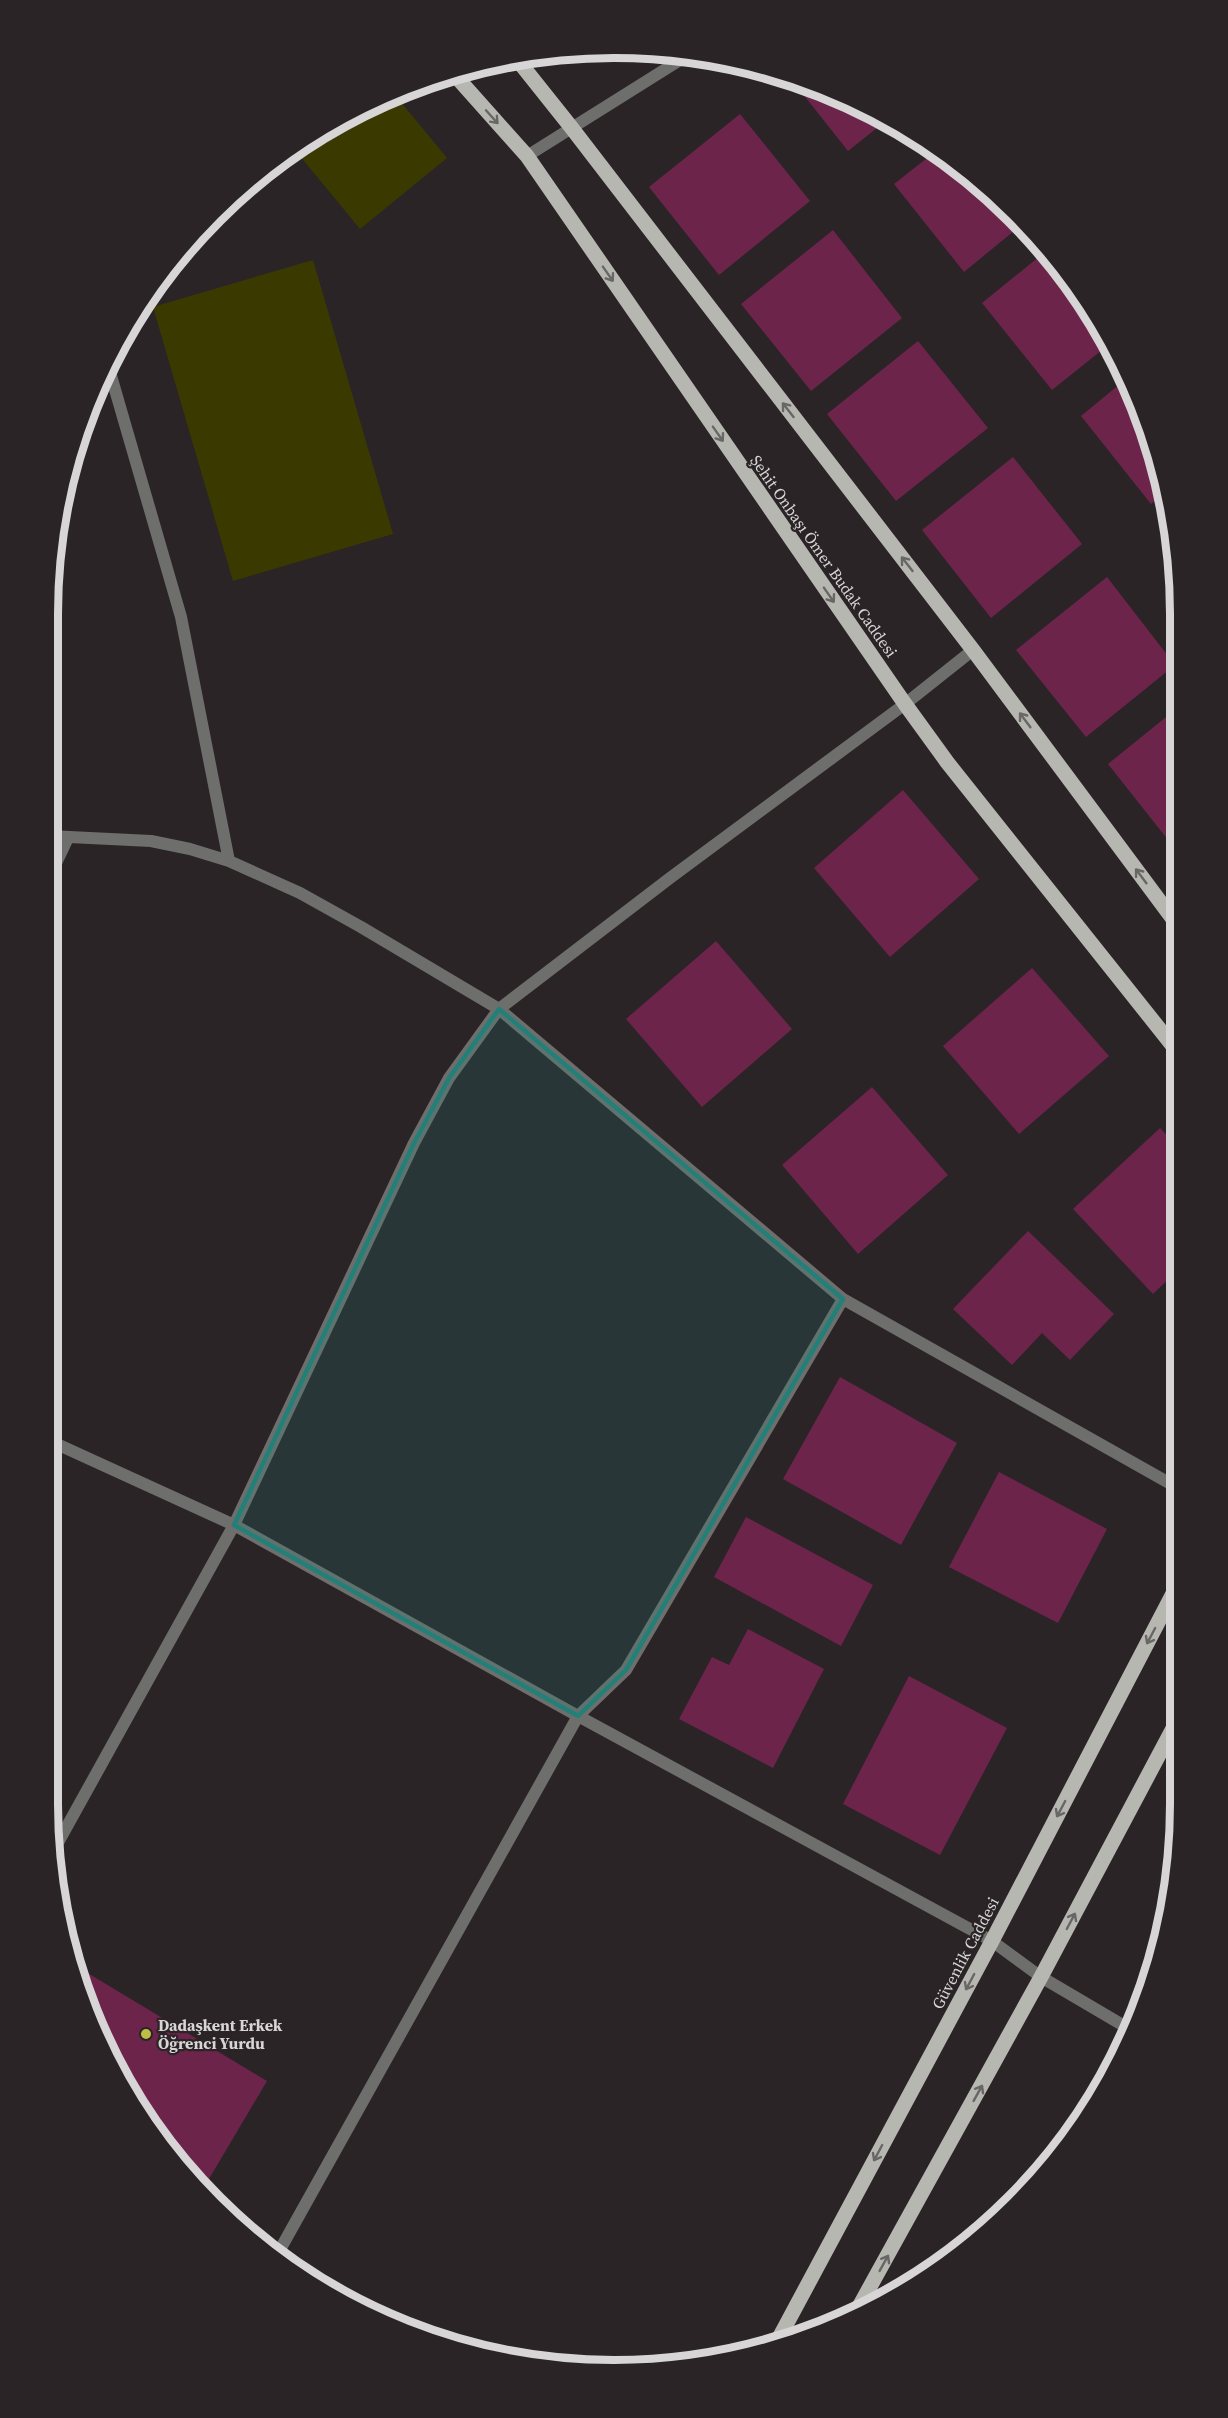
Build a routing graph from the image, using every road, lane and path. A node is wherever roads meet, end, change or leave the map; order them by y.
1 (676, 62) edge
2 (523, 66) edge
3 (459, 80) edge
4 (571, 127) junction
5 (526, 156) junction
6 (112, 378) edge
7 (973, 650) junction
8 (905, 704) junction
9 (58, 837) edge
10 (68, 838) junction
11 (58, 859) edge
12 (229, 861) junction
13 (1170, 915) edge
14 (499, 1009) junction
15 (1170, 1042) edge
16 (843, 1299) junction
17 (58, 1445) edge
18 (1170, 1483) edge
19 (234, 1525) junction
20 (1170, 1599) edge
21 (578, 1716) junction
22 (1170, 1734) edge
23 (60, 1839) edge
24 (992, 1941) junction
25 (1041, 1977) junction
26 (1123, 2025) edge
27 (281, 2248) edge
28 (862, 2301) edge
29 (781, 2334) edge

1 - 4 street
2 - 4 main road
3 -> 5 main road, Şehit Onbaşı Ömer Budak Caddesi
4 - 5 street
7 -> 4 main road
5 -> 8 main road, Şehit Onbaşı Ömer Budak Caddesi
6 - 12 street
7 - 8 street
13 -> 7 main road
8 - 14 street
8 - 15 main road, Şehit Onbaşı Ömer Budak Caddesi
9 - 10 street
10 - 11 street
10 - 12 street
12 - 14 street
14 - 16 street
14 - 19 street
16 - 18 street
16 - 21 street
17 - 19 street
19 - 21 street
19 - 23 street
20 -> 24 main road, Güvenlik Caddesi
21 - 24 street
21 - 27 street
25 -> 22 main road
24 - 25 street
24 -> 29 main road, Güvenlik Caddesi
25 - 26 street
28 -> 25 main road

